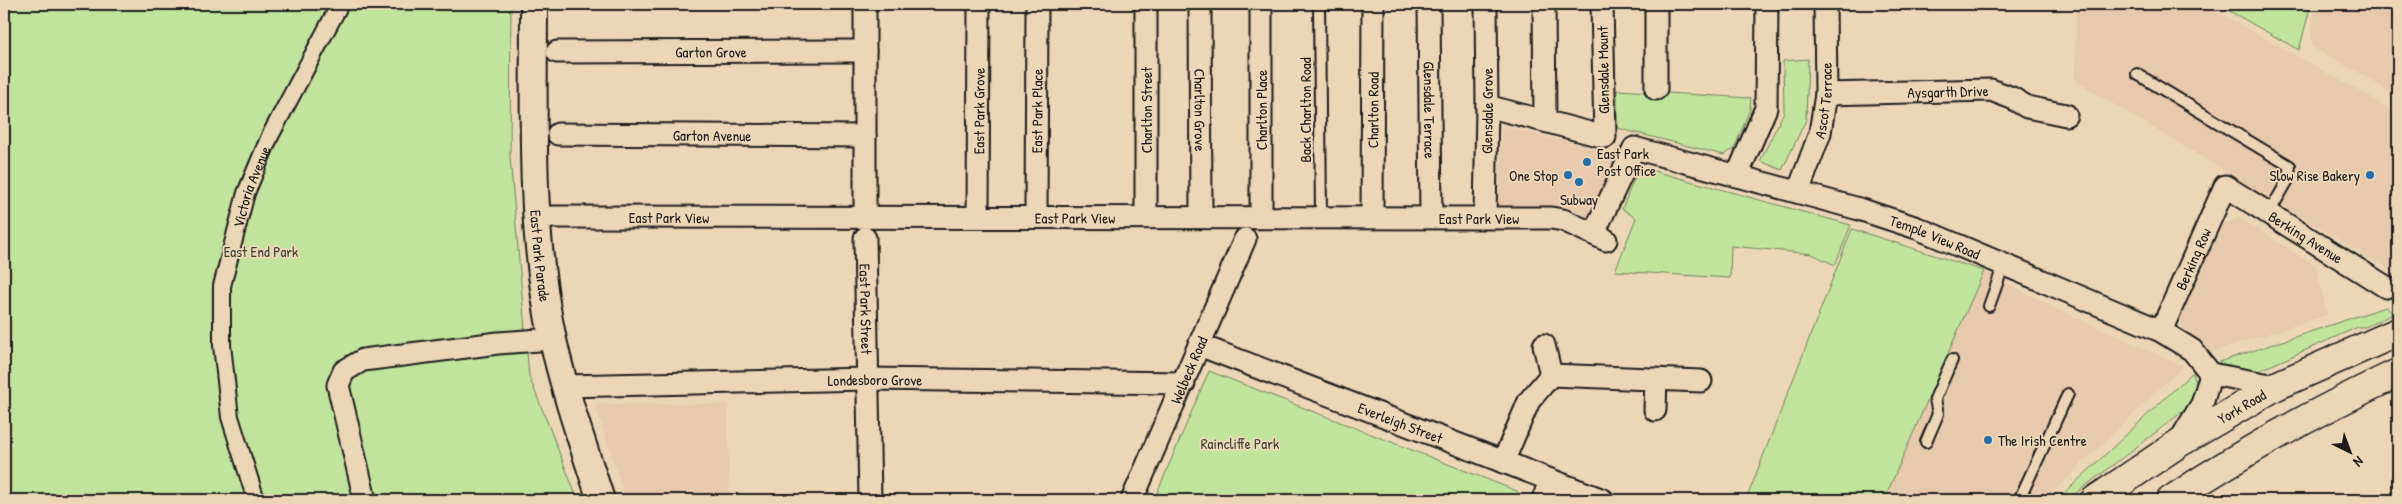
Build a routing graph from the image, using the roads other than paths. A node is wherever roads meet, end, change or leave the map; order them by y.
1 (340, 4) edge
2 (534, 4) edge
3 (865, 4) edge
4 (979, 4) edge
5 (1037, 4) edge
6 (1146, 4) edge
7 (1200, 4) edge
8 (1261, 4) edge
9 (1319, 4) edge
10 (1372, 4) edge
11 (1429, 4) edge
12 (1486, 4) edge
13 (1544, 4) edge
14 (1602, 4) edge
15 (1656, 4) edge
16 (1767, 4) edge
17 (1825, 4) edge
18 (865, 51) junction
19 (557, 52) dead end
20 (2137, 74) dead end
21 (1656, 89) dead end
22 (1826, 94) junction
23 (1487, 106) junction
24 (2066, 114) dead end
25 (1545, 121) junction
26 (558, 134) dead end
27 (865, 136) junction
28 (1737, 176) junction
29 (2225, 186) joint
30 (1798, 192) junction
31 (2269, 213) junction
32 (1146, 216) junction
33 (1201, 216) junction
34 (1261, 216) junction
35 (1321, 216) junction
36 (1372, 216) junction
37 (537, 217) junction
38 (866, 217) junction
39 (978, 217) junction
40 (1036, 217) junction
41 (1431, 217) junction
42 (1485, 217) junction
43 (1600, 237) joint
44 (865, 238) dead end
45 (1245, 239) dead end
46 (2004, 264) junction
47 (2392, 284) edge
48 (1990, 306) dead end
49 (2161, 331) junction
50 (2398, 332) edge
51 (553, 339) junction
52 (1544, 344) dead end
53 (1199, 346) junction
54 (1952, 360) dead end
55 (2398, 373) edge
56 (2211, 374) junction
57 (1551, 375) junction
58 (867, 379) junction
59 (1656, 379) junction
60 (1701, 382) dead end
61 (1184, 383) junction
62 (565, 386) junction
63 (2276, 386) junction
64 (2068, 394) dead end
65 (1655, 410) dead end
66 (1926, 442) dead end
67 (2179, 443) junction
68 (1503, 462) junction
69 (1550, 480) junction
70 (256, 500) edge
71 (365, 500) edge
72 (601, 500) edge
73 (870, 500) edge
74 (1132, 500) edge
75 (1542, 500) edge
76 (1602, 500) edge
77 (2019, 500) edge
78 (2095, 500) edge
79 (2172, 500) edge

1 - 70 street, Victoria Avenue
2 - 37 street, East Park Parade
3 - 18 street
4 - 39 street, East Park Grove
5 - 40 street, East Park Place
6 - 32 street, Charlton Street
7 - 33 street, Charlton Grove
8 - 34 street, Charlton Place
9 - 35 lane, Back Charlton Road
10 - 36 street, Charlton Road
11 - 41 street, Glensdale Terrace
12 - 23 street, Glensdale Grove
13 - 25 street
14 - 25 street, Glensdale Mount
15 - 21 street
16 - 28 street
17 - 22 street, Ascot Terrace
18 - 19 street, Garton Grove
18 - 27 street
20 - 31 lane
22 - 24 street, Aysgarth Drive
22 - 30 street, Ascot Terrace
23 - 25 street
23 - 42 street, Glensdale Grove
26 - 27 street, Garton Avenue
27 - 38 street
28 - 30 street, Temple View Road
28 - 43 street, Temple View Road
29 - 31 street, Berking Avenue
29 - 49 street, Berking Row
30 - 46 street, Temple View Road
31 - 47 street, Berking Avenue
32 - 33 street, East Park View
32 - 40 street, East Park View
33 - 34 street, East Park View
34 - 35 street, East Park View
35 - 36 street, East Park View
36 - 41 street, East Park View
37 - 38 street, East Park View
37 - 51 street, East Park Parade
38 - 39 street, East Park View
39 - 40 street, East Park View
41 - 42 street, East Park View
42 - 43 street, East Park View
44 - 58 street, East Park Street
45 - 53 street, Welbeck Road
46 - 48 lane
46 - 49 street, Temple View Road
49 - 56 street, Temple View Road
50 - 63 highway, York Road
51 - 62 street, East Park Parade
51 - 71 street
52 - 57 street
53 - 61 street, Welbeck Road
53 - 68 street, Everleigh Street
54 - 66 lane
55 - 79 highway
56 - 63 street
56 - 67 street
57 - 59 street
57 - 68 street
58 - 61 street, Londesboro Grove
58 - 62 street, Londesboro Grove
58 - 73 street, East Park Street
59 - 60 street
59 - 65 street
61 - 74 street, Welbeck Road
62 - 72 street, East Park Parade
63 - 67 highway, York Road
64 - 77 lane
67 - 78 highway, York Road
68 - 69 street, Everleigh Street
69 - 75 street
69 - 76 street, Everleigh Street

